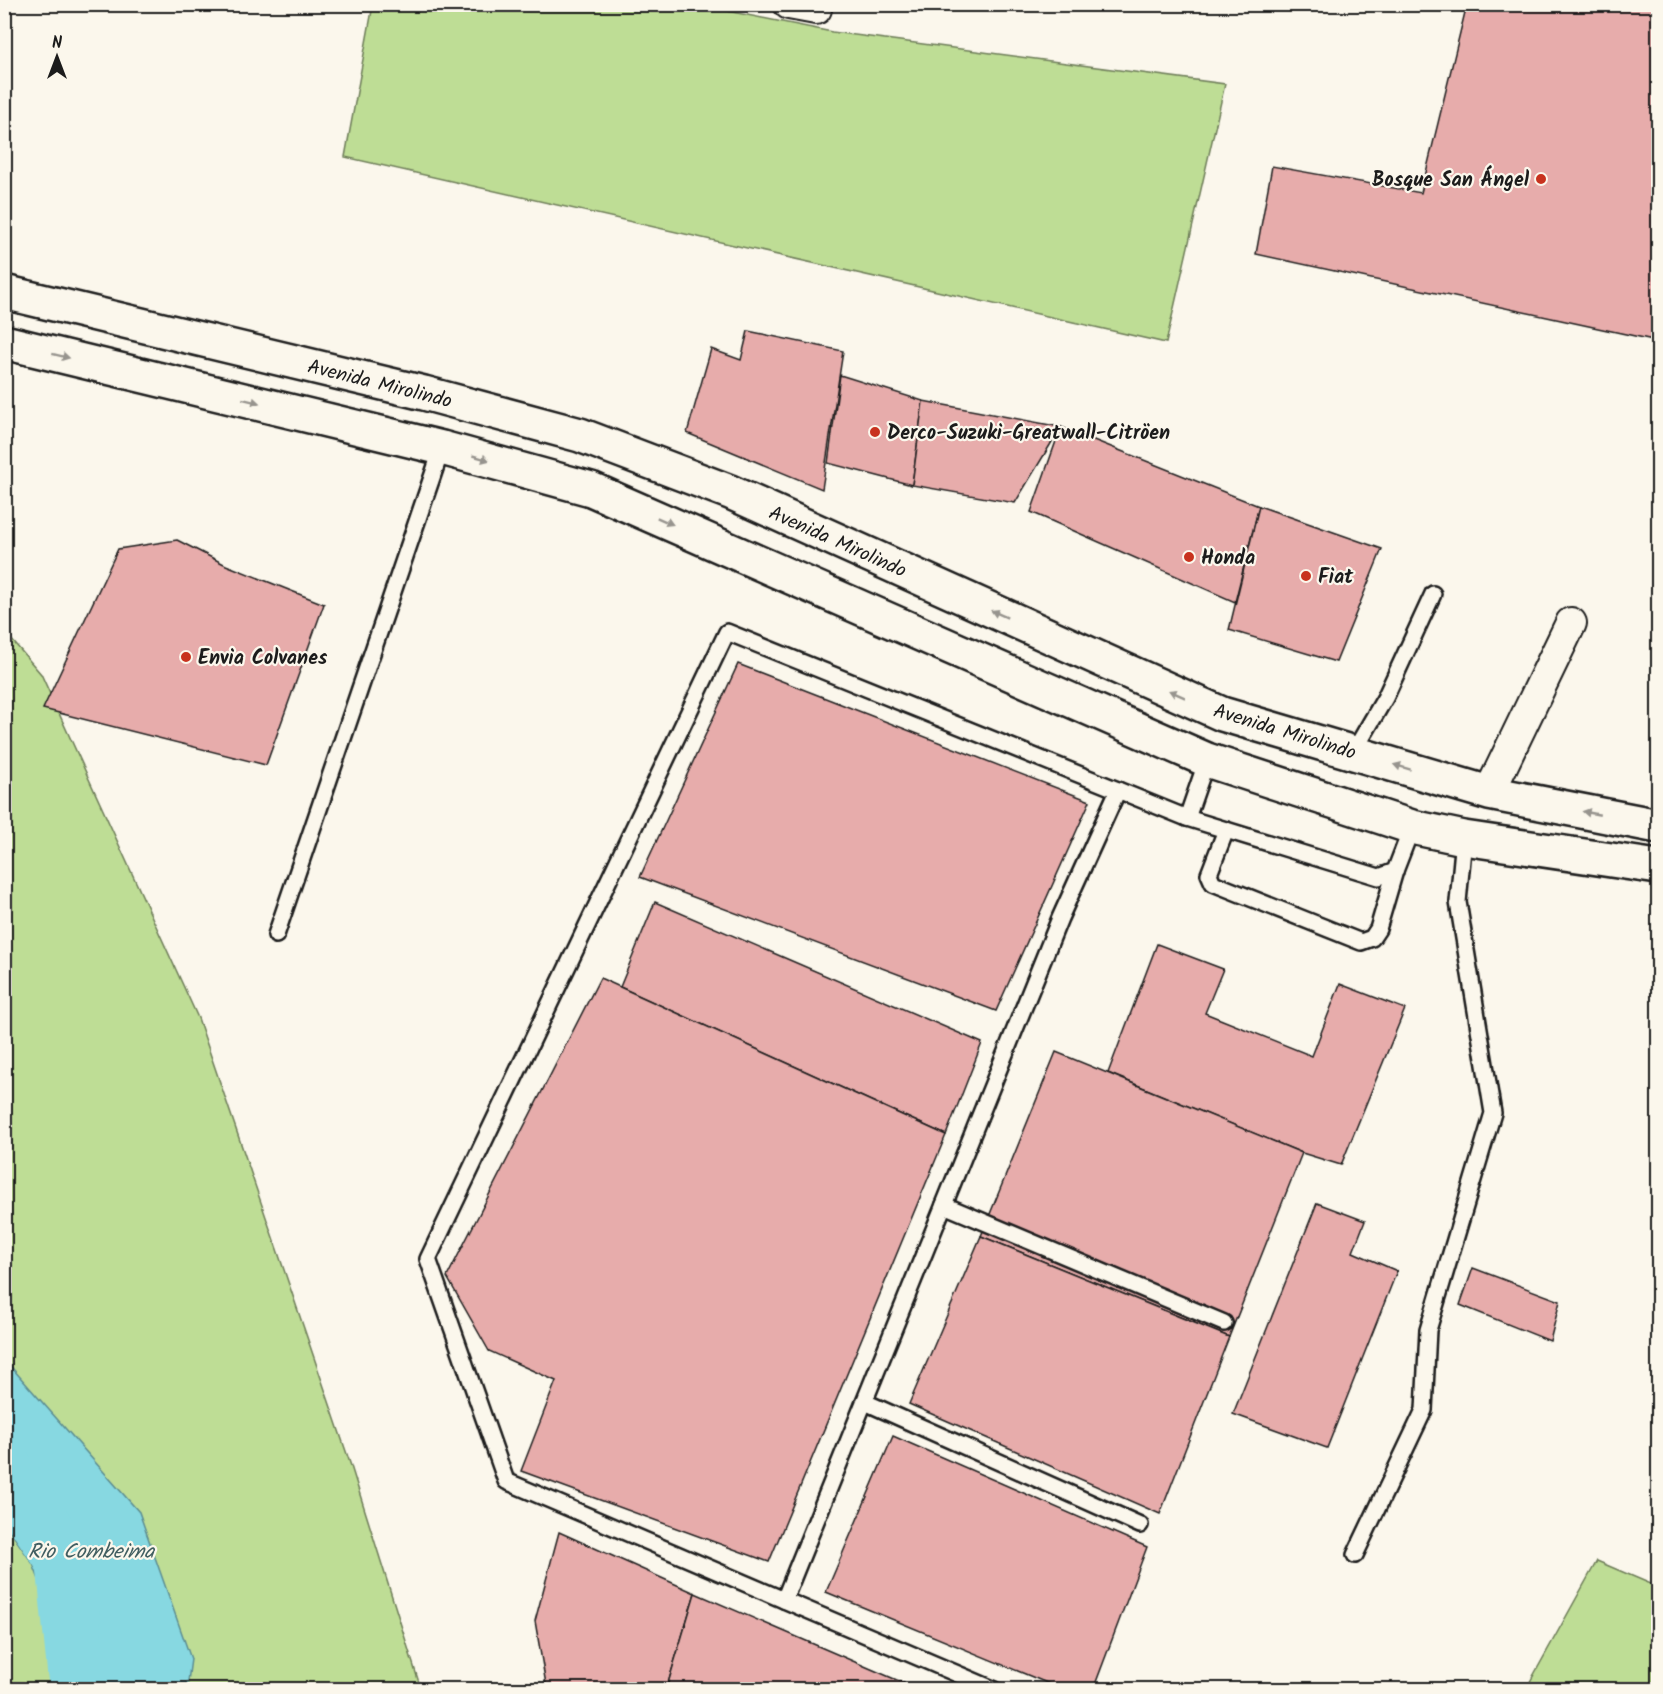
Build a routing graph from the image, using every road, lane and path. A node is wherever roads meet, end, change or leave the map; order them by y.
1 (789, 4) edge
2 (817, 4) edge
3 (4, 291) edge
4 (4, 342) edge
5 (442, 447) junction
6 (1433, 594) dead end
7 (1571, 623) dead end
8 (1353, 753) junction
9 (1207, 760) junction
10 (1118, 790) junction
11 (1489, 793) junction
12 (1187, 818) junction
13 (1659, 826) edge
14 (1412, 827) junction
15 (1226, 830) junction
16 (1464, 838) junction
17 (1659, 867) edge
18 (1395, 871) junction
19 (276, 935) dead end
20 (944, 1205) junction
21 (1224, 1323) dead end
22 (865, 1402) junction
23 (1140, 1525) dead end
24 (1355, 1555) dead end
25 (784, 1600) junction
26 (995, 1689) edge

1 - 2 street
8 -> 3 main road, Avenida Mirolindo
4 -> 5 main road
5 -> 9 main road
5 - 19 lane
6 - 8 lane
7 - 11 street
11 -> 8 main road, Avenida Mirolindo
9 - 12 lane
9 - 14 main road
10 - 12 lane
10 - 20 lane
10 - 25 lane
13 -> 11 main road, Avenida Mirolindo
12 - 15 lane
14 - 16 main road
14 - 18 lane
15 - 18 lane
15 - 18 lane
16 - 17 main road
16 - 24 lane
20 - 21 lane
20 - 22 lane
22 - 23 lane
22 - 25 lane
25 - 26 lane

